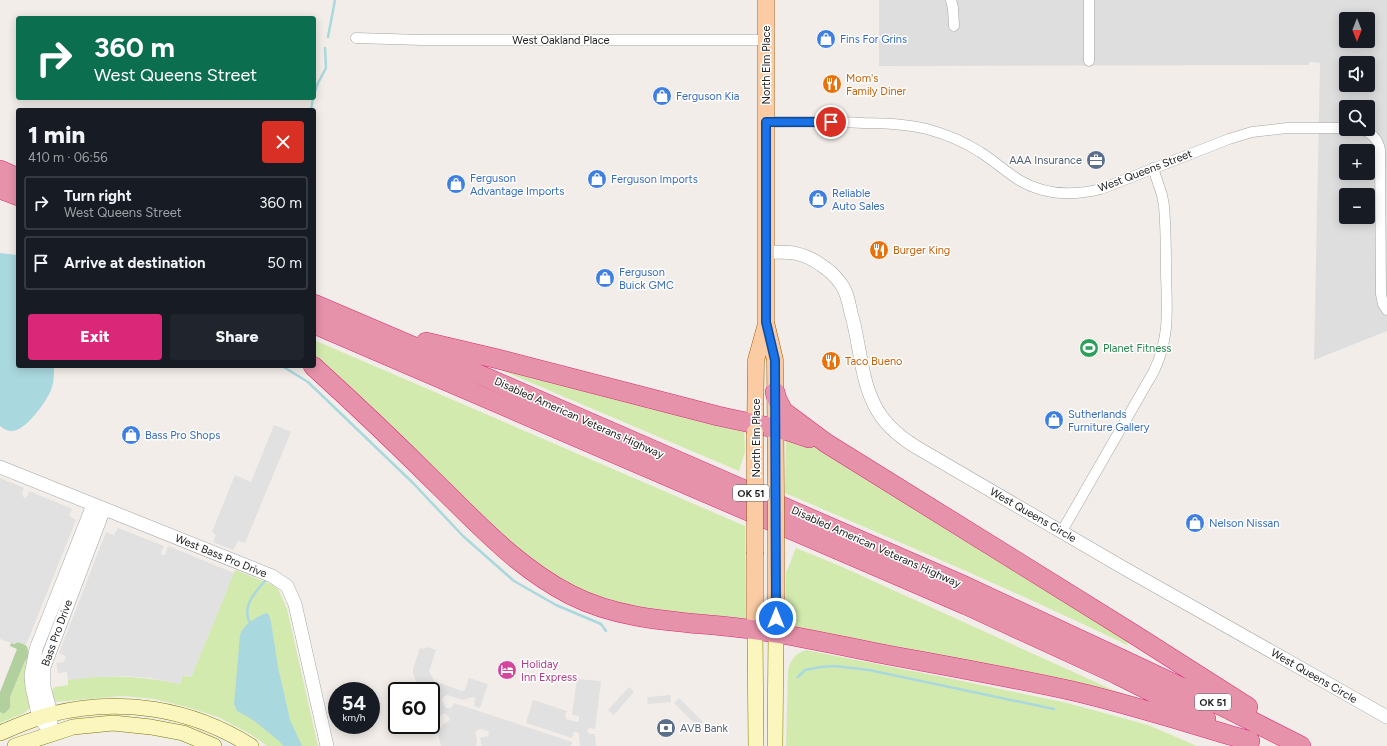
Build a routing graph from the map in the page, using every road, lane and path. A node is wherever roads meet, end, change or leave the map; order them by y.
1 (766, 0) edge
2 (951, 0) edge
3 (1089, 0) edge
4 (954, 26) dead end
5 (356, 38) dead end
6 (766, 40) junction
7 (1089, 61) dead end
8 (766, 122) junction
9 (1339, 128) edge
10 (1373, 136) edge
11 (1153, 168) junction
12 (0, 170) edge
13 (16, 177) edge
14 (0, 189) edge
15 (16, 195) edge
16 (766, 252) junction
17 (316, 305) edge
18 (1387, 310) edge
19 (766, 322) junction
20 (316, 325) edge
21 (376, 330) junction
22 (315, 368) edge
23 (775, 392) junction
24 (756, 428) junction
25 (776, 434) junction
26 (826, 443) junction
27 (0, 466) edge
28 (98, 507) junction
29 (1062, 531) junction
30 (756, 629) junction
31 (776, 633) junction
32 (45, 716) junction
33 (1387, 717) edge
34 (0, 733) edge
35 (52, 733) junction
36 (1255, 744) edge
37 (15, 746) edge
38 (214, 746) edge
39 (251, 746) edge
40 (327, 746) edge
41 (756, 746) edge
42 (775, 746) edge
43 (1301, 746) edge
44 (1308, 746) edge

1 - 6 main road, North Elm Place
2 - 4 street
3 - 7 street
5 - 6 street, West Oakland Place
6 - 8 main road, North Elm Place
8 - 11 street, West Queens Street
8 - 16 main road, North Elm Place
9 - 11 street, West Queens Street
10 - 18 street
11 - 29 street
12 - 13 highway
14 - 15 highway
16 - 19 main road, North Elm Place
16 - 29 street, West Queens Circle
17 - 21 highway, Disabled American Veterans Highway / OK 51
19 - 23 main road, North Elm Place
19 - 24 main road, North Elm Place
20 - 36 highway, Disabled American Veterans Highway / OK 51
21 - 24 highway
21 - 43 highway, Disabled American Veterans Highway / OK 51
22 - 30 highway
23 - 25 main road, North Elm Place
23 - 26 highway
24 - 25 highway
24 - 30 main road, North Elm Place, bridge
25 - 26 highway
25 - 31 main road, North Elm Place, bridge
26 - 44 highway
27 - 28 street, West Bass Pro Drive
28 - 32 street, Bass Pro Drive
28 - 40 street, West Bass Pro Drive
29 - 33 street, West Queens Circle
30 - 31 highway
30 - 41 main road, North Elm Place
31 - 36 highway
31 - 42 main road, North Elm Place
32 - 34 main road
32 - 35 street, Bass Pro Drive
32 - 39 main road
35 - 37 main road
35 - 38 main road

